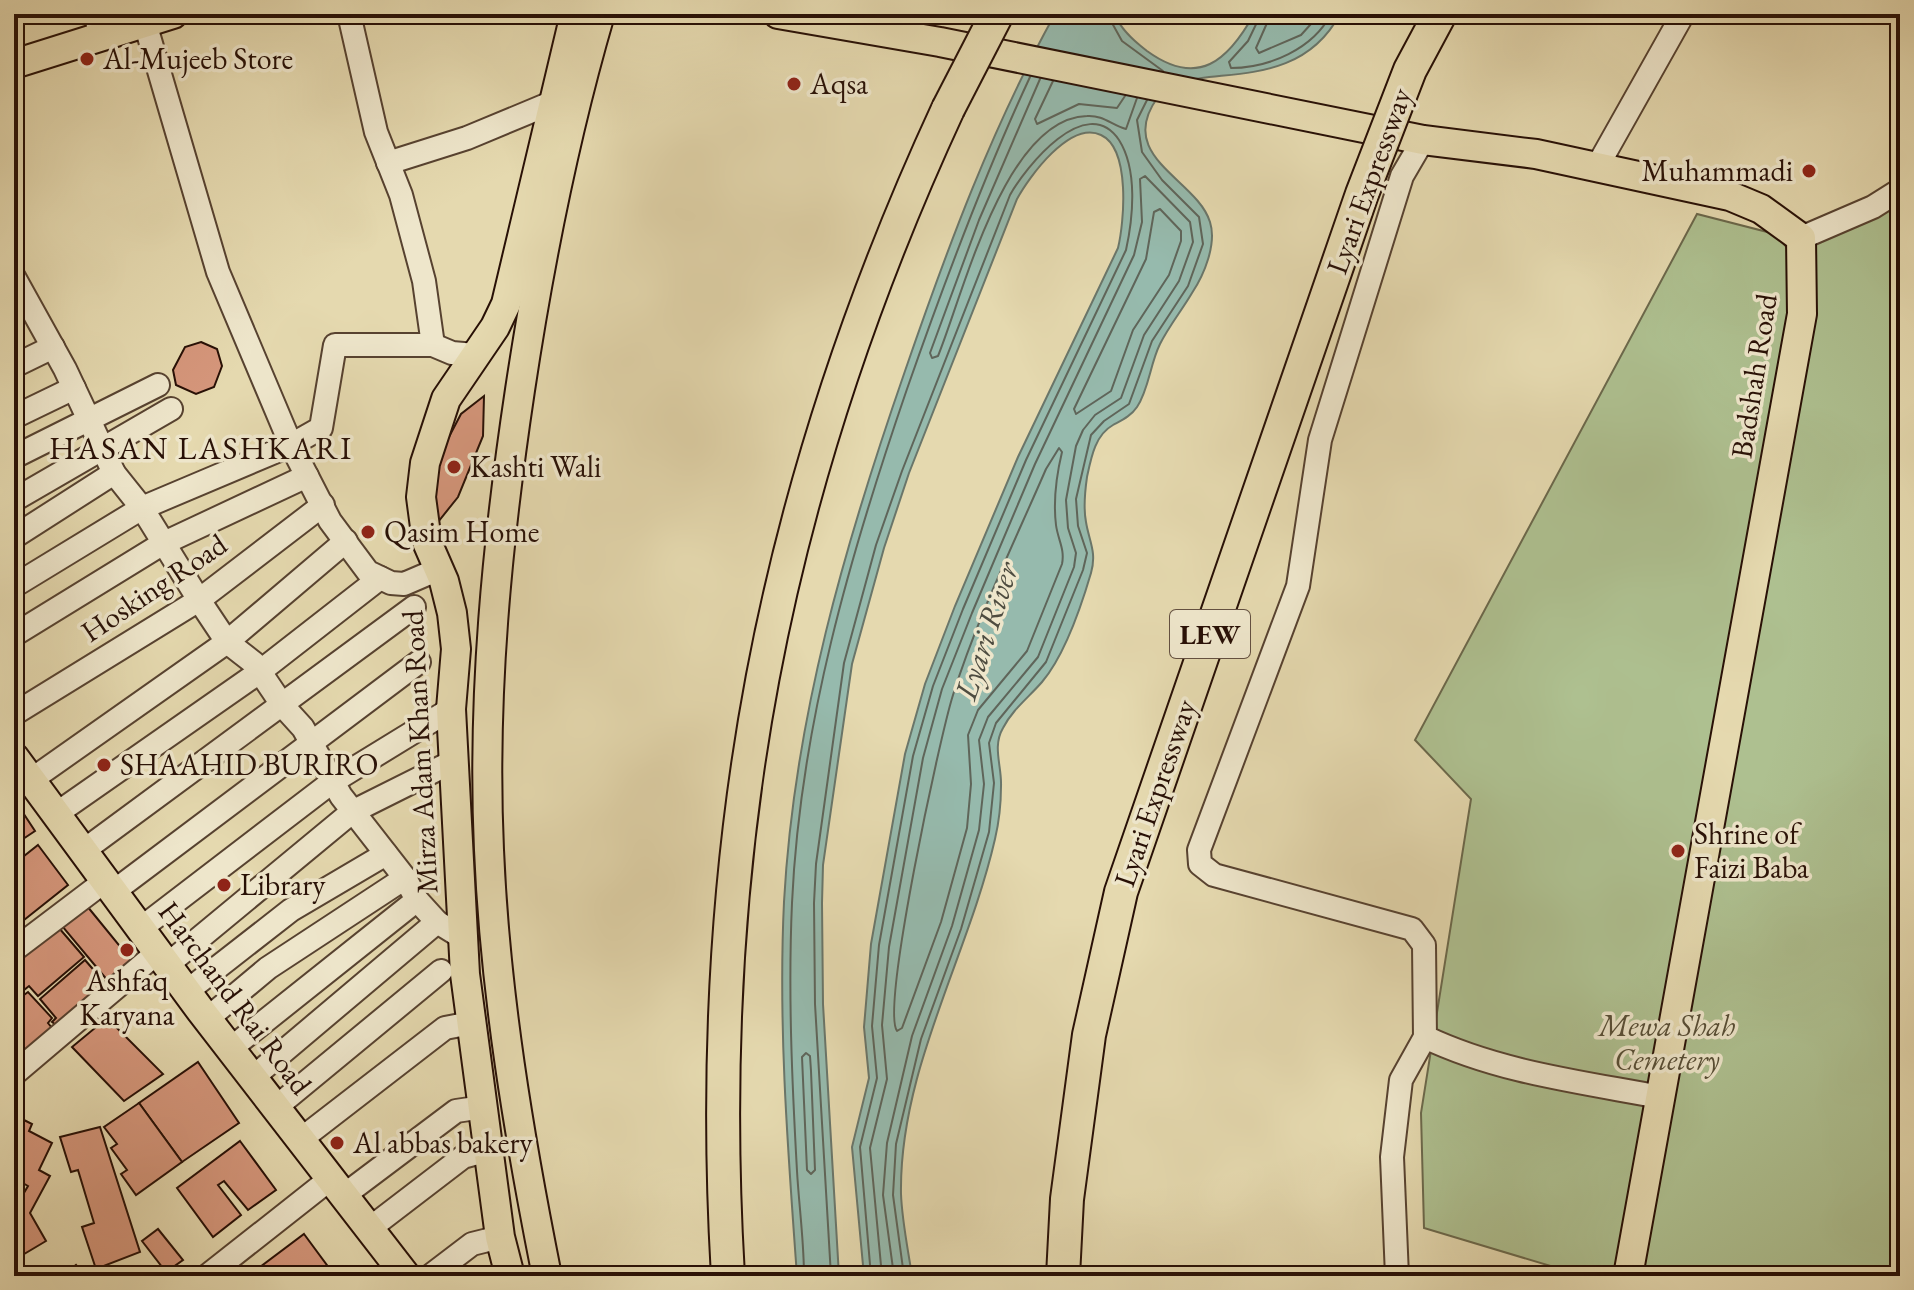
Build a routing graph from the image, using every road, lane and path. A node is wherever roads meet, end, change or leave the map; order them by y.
1 (173, 14) edge
2 (349, 14) edge
3 (575, 14) edge
4 (600, 14) edge
5 (778, 14) edge
6 (997, 14) edge
7 (1440, 14) edge
8 (1683, 14) edge
9 (145, 23) junction
10 (98, 26) edge
11 (14, 64) edge
12 (556, 101) junction
13 (1423, 140) junction
14 (388, 163) junction
15 (1597, 167) junction
16 (1900, 190) edge
17 (1801, 238) junction
18 (14, 277) edge
19 (21, 305) edge
20 (433, 345) junction
21 (53, 347) junction
22 (475, 355) junction
23 (14, 366) edge
24 (158, 385) dead end
25 (74, 388) junction
26 (171, 409) dead end
27 (14, 417) edge
28 (89, 420) junction
29 (291, 445) junction
30 (102, 447) junction
31 (14, 457) edge
32 (114, 473) junction
33 (307, 476) junction
34 (14, 500) edge
35 (323, 505) junction
36 (142, 508) junction
37 (14, 537) edge
38 (346, 541) junction
39 (162, 544) junction
40 (439, 569) junction
41 (380, 578) junction
42 (14, 586) edge
43 (199, 600) junction
44 (414, 607) dead end
45 (14, 635) edge
46 (227, 642) junction
47 (419, 662) dead end
48 (258, 673) junction
49 (283, 706) junction
50 (451, 709) junction
51 (14, 714) edge
52 (314, 743) junction
53 (456, 760) junction
54 (22, 769) edge
55 (332, 782) junction
56 (352, 812) junction
57 (56, 814) junction
58 (83, 851) junction
59 (386, 854) junction
60 (405, 878) junction
61 (109, 886) junction
62 (417, 900) junction
63 (437, 922) junction
64 (140, 929) junction
65 (463, 938) junction
66 (14, 950) edge
67 (162, 958) junction
68 (441, 971) dead end
69 (186, 992) junction
70 (207, 1019) junction
71 (471, 1023) junction
72 (1425, 1037) junction
73 (230, 1049) junction
74 (14, 1074) edge
75 (252, 1078) junction
76 (1660, 1097) junction
77 (483, 1107) junction
78 (275, 1108) junction
79 (300, 1140) junction
80 (489, 1150) junction
81 (337, 1188) junction
82 (369, 1229) junction
83 (500, 1237) junction
84 (207, 1276) edge
85 (406, 1276) edge
86 (430, 1276) edge
87 (510, 1276) edge
88 (547, 1276) edge
89 (728, 1276) edge
90 (1063, 1276) edge
91 (1397, 1276) edge
92 (1628, 1276) edge

1 - 9 main road
2 - 14 street
3 - 12 main road, Mirza Adam Khan Road
4 - 88 main road
5 - 13 main road
6 - 89 highway, bridge
7 - 90 highway, Lyari Expressway / LEW, bridge
8 - 15 street
9 - 10 main road
9 - 29 street
10 - 11 main road
12 - 14 street
12 - 22 main road, Mirza Adam Khan Road
13 - 15 main road
13 - 72 street
14 - 20 street
15 - 17 main road
16 - 17 street
17 - 76 main road, Badshah Road
18 - 19 street
19 - 21 street
20 - 22 street
20 - 29 street
21 - 23 street
21 - 25 street
22 - 40 main road, Mirza Adam Khan Road
24 - 28 street
25 - 27 street
25 - 28 street
26 - 30 street
28 - 30 street
28 - 31 street
29 - 33 street
29 - 36 street
30 - 32 street
30 - 34 street
32 - 36 street
32 - 37 street
33 - 35 street
33 - 39 street
35 - 38 street
35 - 43 street, Hosking Road
36 - 39 street
36 - 42 street
38 - 41 street
38 - 46 street
39 - 43 street
39 - 45 street
40 - 41 street
40 - 50 main road, Mirza Adam Khan Road
41 - 48 street
43 - 46 street
43 - 51 street, Hosking Road
44 - 49 street
46 - 48 street
46 - 54 street
47 - 52 street
48 - 49 street
48 - 57 street
49 - 52 street
49 - 58 street
50 - 53 main road, Mirza Adam Khan Road
50 - 55 street
52 - 55 street
52 - 61 street
53 - 56 street
53 - 65 main road, Mirza Adam Khan Road
54 - 57 main road, Harchand Rai Road
55 - 56 street
55 - 64 street
56 - 59 street
56 - 67 street
57 - 58 main road, Harchand Rai Road
58 - 61 main road, Harchand Rai Road
59 - 60 street
59 - 69 street
60 - 62 street
60 - 70 street
61 - 64 main road, Harchand Rai Road
61 - 66 street
62 - 63 street
62 - 73 street
63 - 65 street
63 - 75 street
64 - 67 main road, Harchand Rai Road
65 - 71 main road, Mirza Adam Khan Road
67 - 69 main road, Harchand Rai Road
67 - 74 street
68 - 78 street
69 - 70 main road, Harchand Rai Road
70 - 73 main road, Harchand Rai Road
71 - 77 main road, Mirza Adam Khan Road
71 - 79 street
72 - 76 street
72 - 91 street
73 - 75 main road, Harchand Rai Road
75 - 78 main road, Harchand Rai Road
76 - 92 main road, Badshah Road
77 - 80 main road, Mirza Adam Khan Road
77 - 81 street
78 - 79 main road, Harchand Rai Road
79 - 81 main road, Harchand Rai Road
80 - 82 street
80 - 83 main road, Mirza Adam Khan Road
81 - 82 main road, Harchand Rai Road
81 - 84 street
82 - 85 main road, Harchand Rai Road
83 - 86 street
83 - 87 main road, Mirza Adam Khan Road

